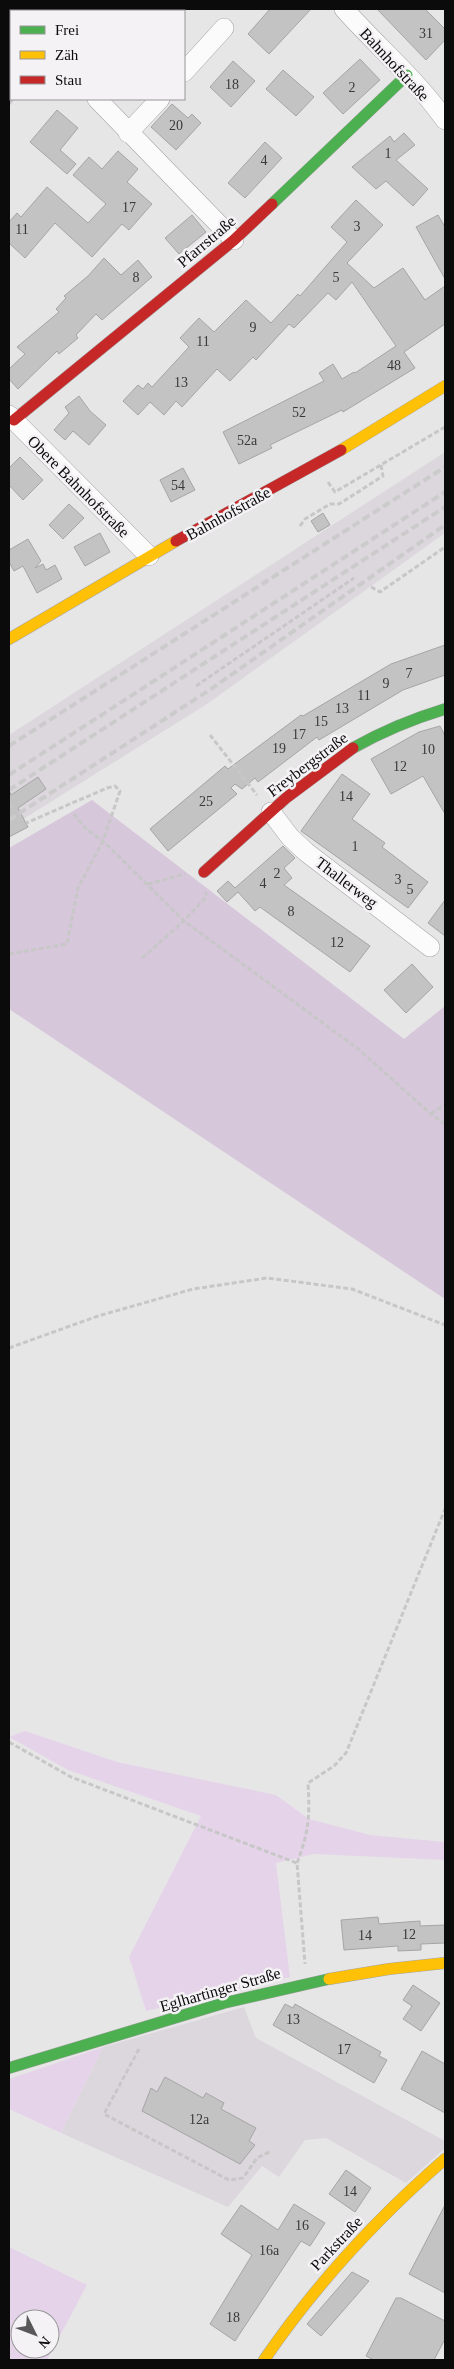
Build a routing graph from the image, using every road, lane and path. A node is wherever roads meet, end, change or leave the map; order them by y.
1 (344, 9) edge
2 (224, 28) dead end
3 (185, 71) edge
4 (407, 75) junction
5 (98, 100) edge
6 (159, 100) edge
7 (445, 120) edge
8 (128, 133) junction
9 (234, 240) junction
10 (445, 386) edge
11 (11, 418) edge
12 (445, 428) edge
13 (380, 465) junction
14 (335, 492) dead end
15 (300, 526) dead end
16 (445, 548) edge
17 (150, 556) junction
18 (354, 578) dead end
19 (371, 587) dead end
20 (9, 639) edge
21 (196, 686) dead end
22 (445, 709) edge
23 (210, 735) dead end
24 (252, 789) dead end
25 (9, 804) edge
26 (13, 812) dead end
27 (271, 812) junction
28 (74, 814) dead end
29 (26, 823) dead end
30 (102, 841) junction
31 (204, 872) junction
32 (147, 884) junction
33 (184, 921) junction
34 (430, 947) dead end
35 (9, 954) edge
36 (142, 958) dead end
37 (445, 1104) edge
38 (431, 1114) junction
39 (445, 1124) edge
40 (445, 1325) edge
41 (9, 1348) edge
42 (445, 1509) edge
43 (9, 1742) edge
44 (297, 1863) junction
45 (445, 1963) edge
46 (306, 1983) junction
47 (140, 2048) dead end
48 (9, 2068) edge
49 (271, 2150) dead end
50 (445, 2159) edge
51 (264, 2360) edge

1 - 4 street, Bahnhofstraße
2 - 3 street
4 - 7 street, Bahnhofstraße
4 - 9 street, Pfarrstraße
5 - 8 street
6 - 8 street
8 - 9 street
9 - 11 street, Pfarrstraße
10 - 17 street, Bahnhofstraße
11 - 17 street, Obere Bahnhofstraße
12 - 13 path
13 - 14 path
13 - 15 path
16 - 19 path
17 - 20 street, Bahnhofstraße
18 - 21 path
22 - 27 street, Freybergstraße
23 - 24 path
25 - 26 path
27 - 31 street, Freybergstraße
27 - 34 street, Thallerweg
28 - 30 path
29 - 30 path
30 - 32 path
30 - 35 path
31 - 32 path
31 - 33 path
32 - 33 path
33 - 36 path
33 - 38 path
37 - 38 path
38 - 39 path
40 - 41 path
42 - 44 path
43 - 44 path
44 - 46 path
45 - 46 street, Eglhartinger Straße
46 - 48 street, Eglhartinger Straße
47 - 49 path
50 - 51 street, Parkstraße

